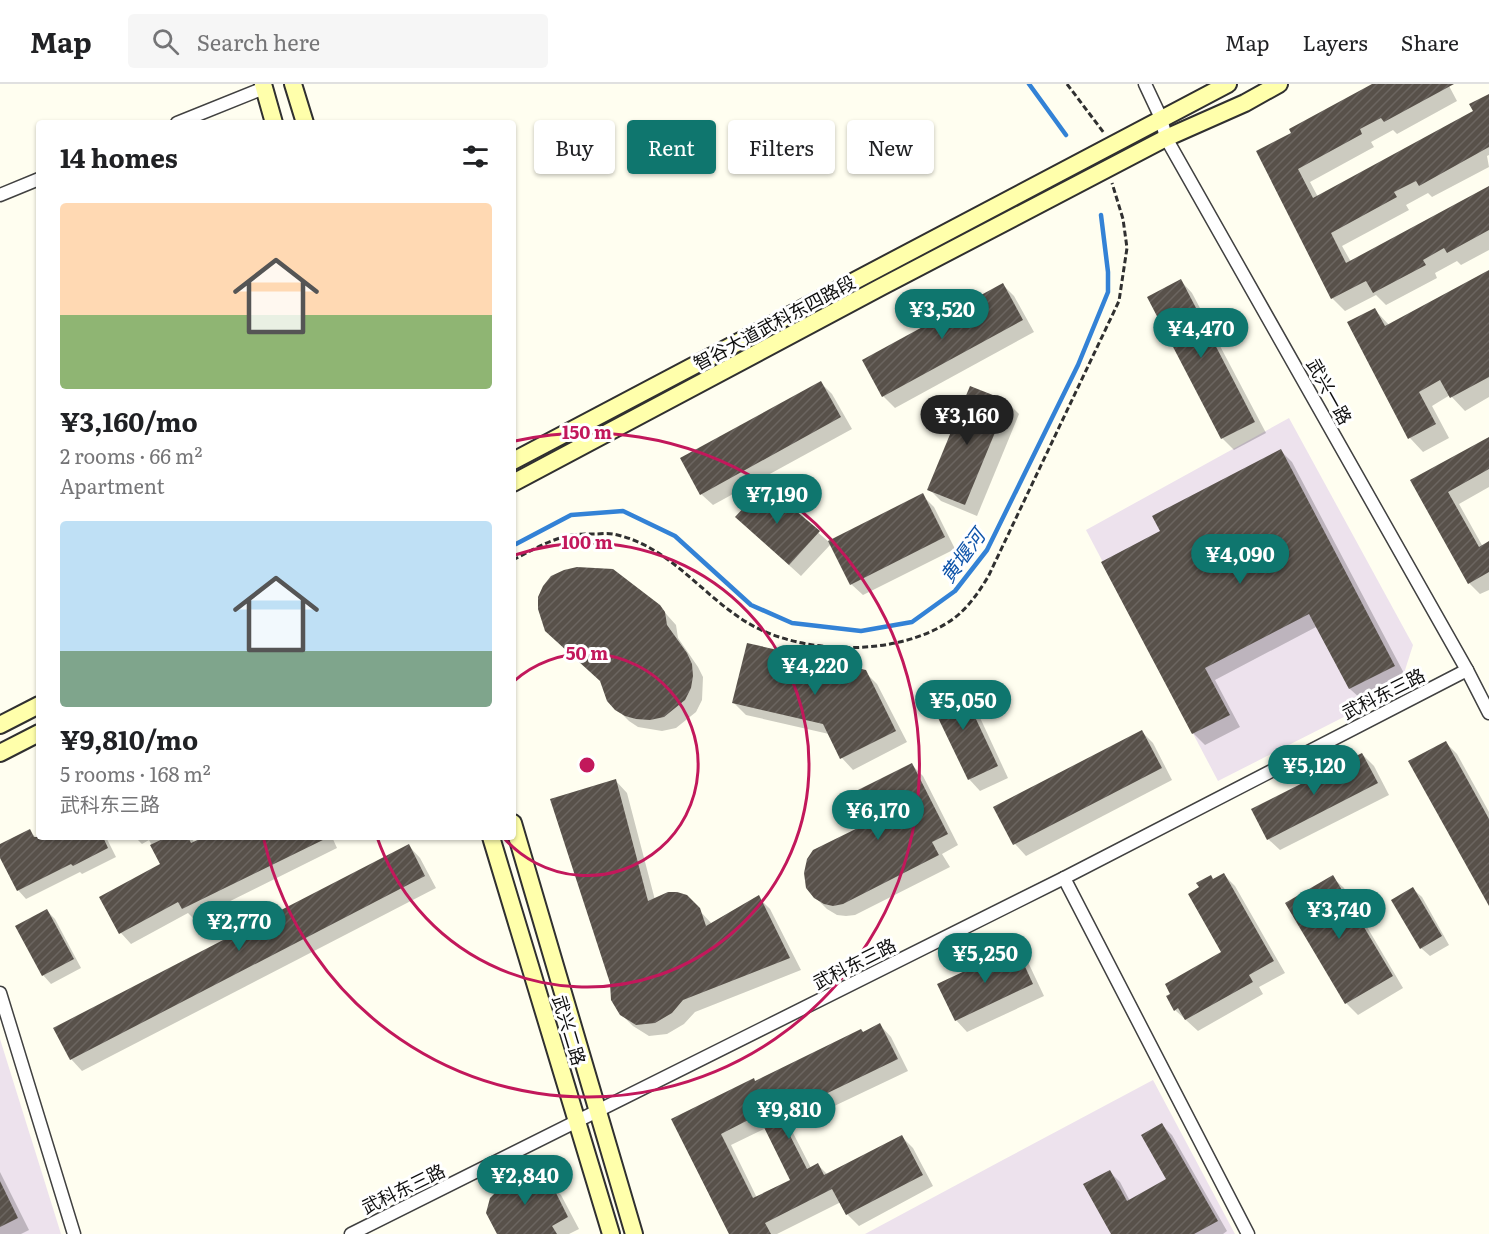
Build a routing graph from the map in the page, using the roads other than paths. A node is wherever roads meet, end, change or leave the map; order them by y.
1 (293, 84) edge
2 (1145, 84) edge
3 (1279, 84) edge
4 (1295, 84) edge
5 (1226, 85) edge
6 (263, 86) edge
7 (1245, 103) junction
8 (1161, 118) junction
9 (184, 120) edge
10 (273, 120) edge
11 (304, 120) edge
12 (1167, 138) junction
13 (36, 180) edge
14 (0, 195) edge
15 (516, 459) edge
16 (516, 481) edge
17 (1467, 670) junction
18 (36, 707) edge
19 (1489, 713) edge
20 (0, 725) edge
21 (36, 735) edge
22 (0, 753) edge
23 (516, 833) edge
24 (493, 840) edge
25 (1064, 878) junction
26 (0, 993) edge
27 (597, 1112) junction
28 (577, 1122) junction
29 (74, 1234) edge
30 (351, 1234) edge
31 (611, 1234) edge
32 (634, 1234) edge
33 (1248, 1234) edge

1 - 11 main road
2 - 8 street, 武兴一路
3 - 7 main road, 智谷大道武科东四路段
4 - 7 main road
5 - 8 main road, 智谷大道武科东四路段
6 - 9 street
6 - 10 main road
7 - 12 main road, 智谷大道武科东四路段
8 - 12 street, 武兴一路
8 - 15 main road, 智谷大道武科东四路段
12 - 16 main road, 智谷大道武科东四路段
12 - 17 street, 武兴一路
13 - 14 street
17 - 19 street, 武兴一路
17 - 25 street, 武科东三路
18 - 20 main road
21 - 22 main road
23 - 27 main road
24 - 28 main road, 武兴二路
25 - 27 street, 武科东三路
25 - 33 street
26 - 29 street
27 - 28 street, 武科东三路
27 - 32 main road
28 - 30 street, 武科东三路
28 - 31 main road, 武兴二路

